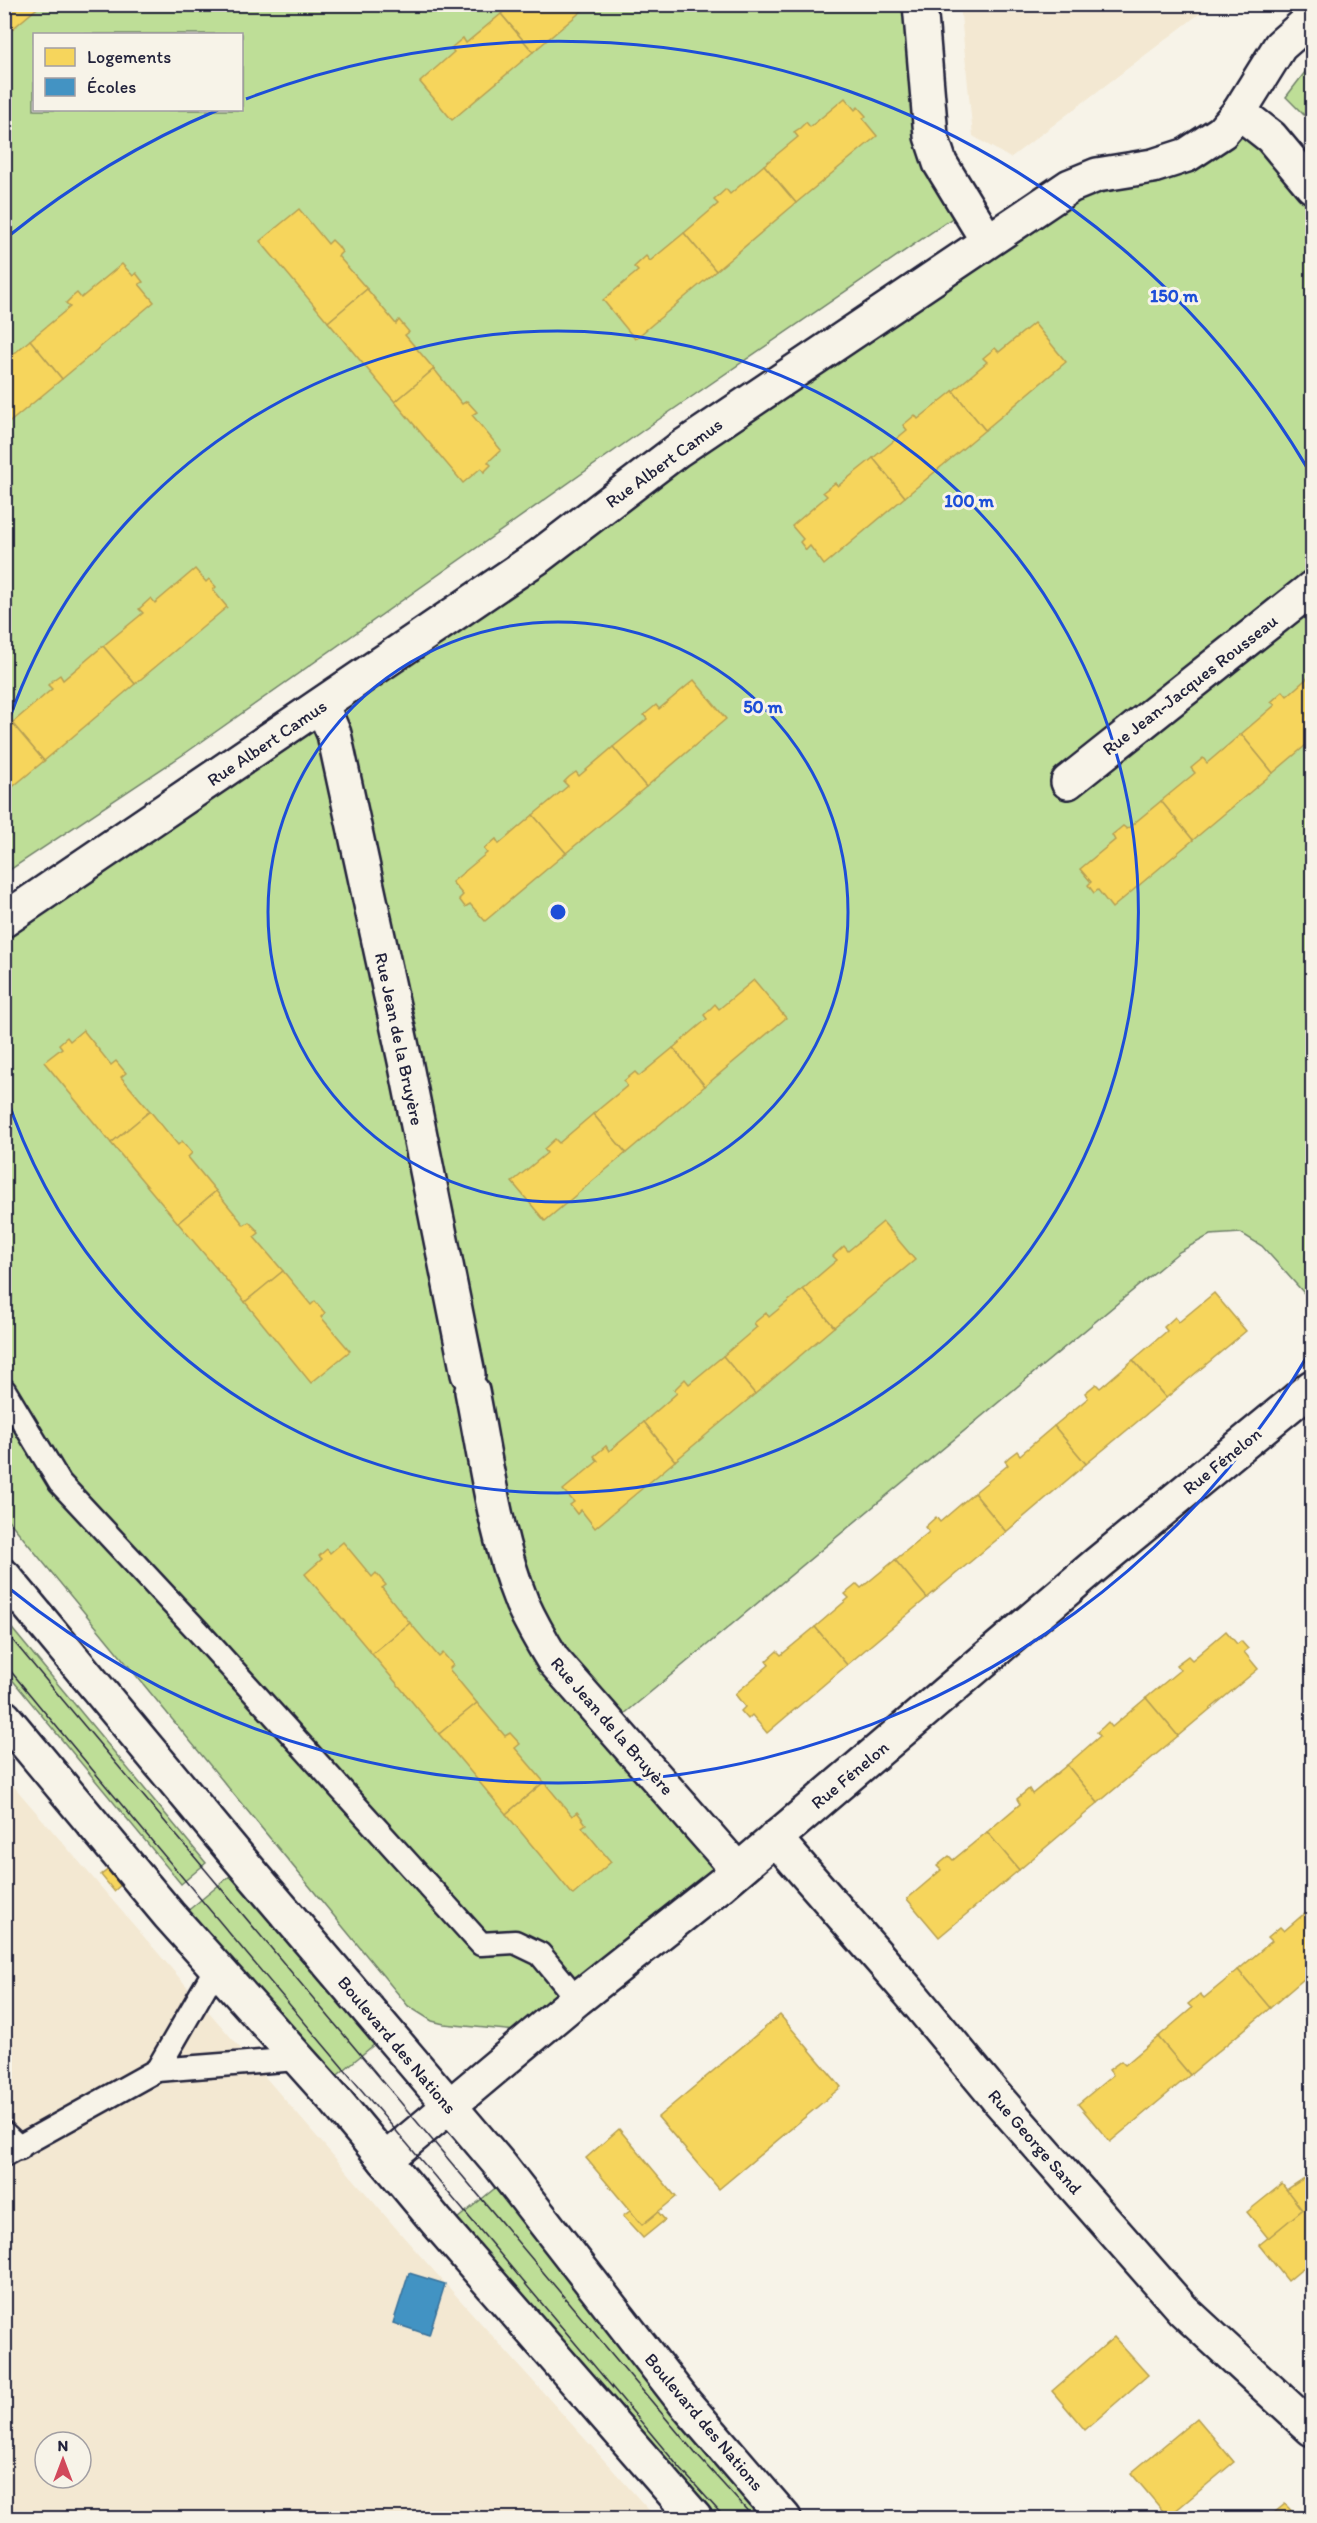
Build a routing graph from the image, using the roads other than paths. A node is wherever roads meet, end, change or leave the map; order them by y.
1 (920, 4) edge
2 (1312, 18) edge
3 (1239, 112) junction
4 (1312, 186) edge
5 (987, 240) junction
6 (1312, 588) edge
7 (322, 706) junction
8 (1068, 782) dead end
9 (4, 920) edge
10 (1312, 1386) edge
11 (4, 1390) edge
12 (4, 1576) edge
13 (4, 1717) edge
14 (775, 1838) junction
15 (737, 1869) junction
16 (216, 1968) junction
17 (577, 1999) junction
18 (297, 2059) junction
19 (157, 2070) junction
20 (449, 2105) junction
21 (10, 2145) edge
22 (385, 2160) junction
23 (1312, 2429) edge
24 (695, 2518) edge
25 (784, 2518) edge

1 - 5 street
2 - 3 street, Rue Albert Camus
3 - 4 street
3 - 5 street, Rue Albert Camus
5 - 7 street, Rue Albert Camus
6 - 8 street, Rue Jean-Jacques Rousseau
7 - 9 street, Rue Albert Camus
7 - 15 street, Rue Jean de la Bruyère
10 - 14 street, Rue Fénelon
11 - 17 lane
12 - 20 street, Boulevard des Nations
13 - 16 street
14 - 15 street, Rue Fénelon
14 - 23 street, Rue George Sand
15 - 17 street, Rue Fénelon
16 - 18 street
16 - 19 lane
17 - 20 street, Rue Fénelon
18 - 19 lane
18 - 22 street
19 - 21 lane
20 - 22 street, Rue Fénelon
20 - 25 street, Boulevard des Nations
22 - 24 street

